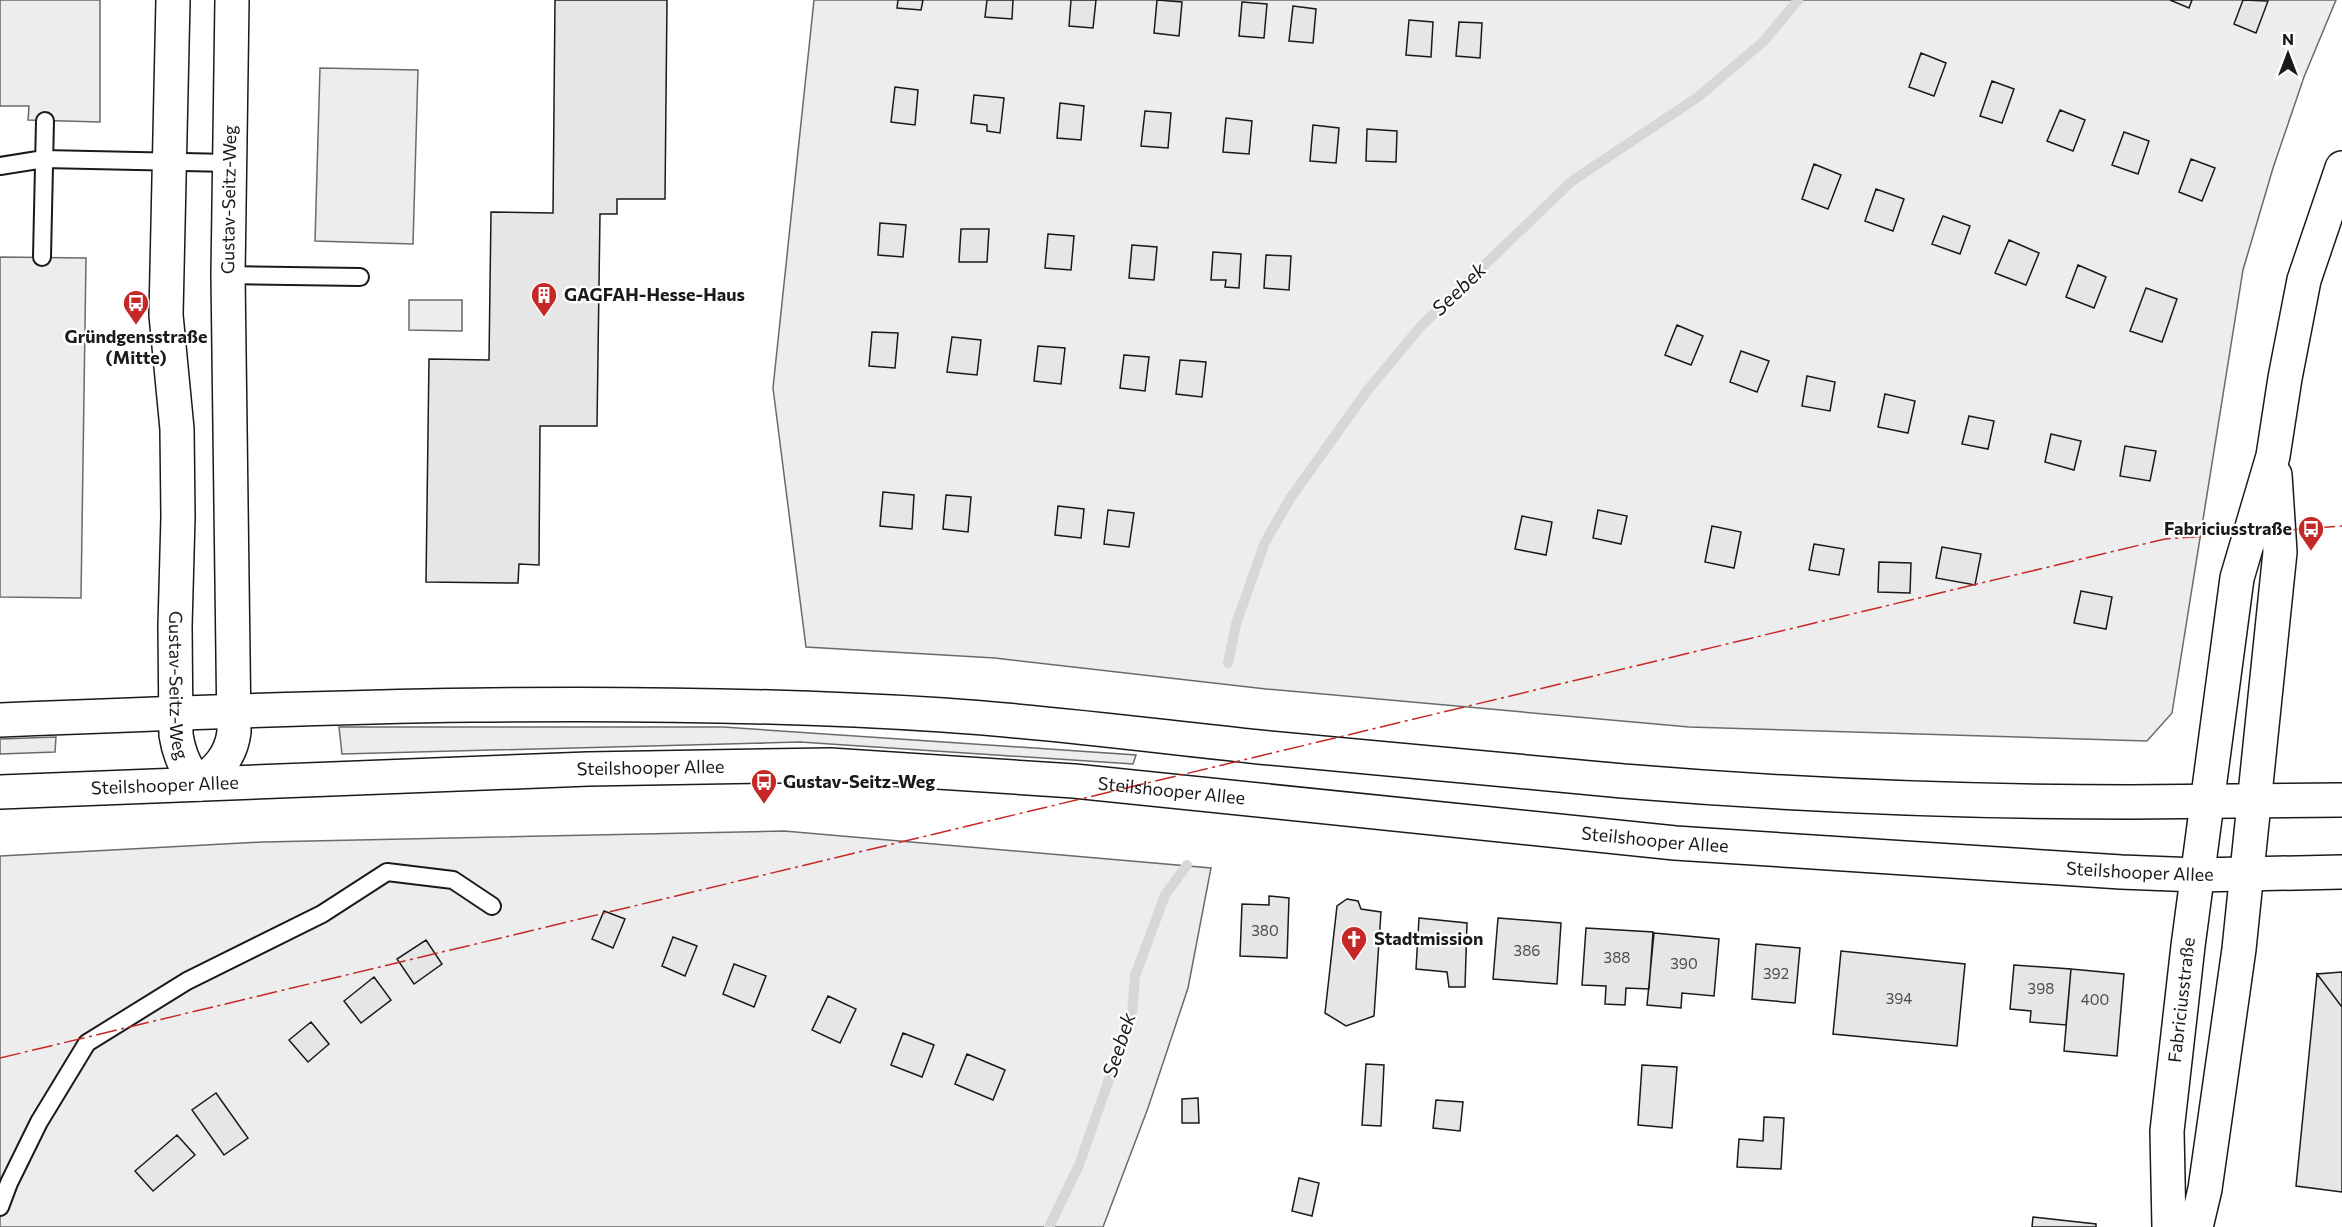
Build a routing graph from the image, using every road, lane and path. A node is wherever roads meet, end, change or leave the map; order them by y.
1 (173, 0) edge
2 (232, 0) edge
3 (45, 121) dead end
4 (44, 159) junction
5 (171, 162) junction
6 (230, 163) junction
7 (0, 166) edge
8 (2342, 168) edge
9 (42, 257) dead end
10 (228, 275) junction
11 (360, 277) dead end
12 (2273, 456) junction
13 (233, 711) junction
14 (175, 712) junction
15 (0, 720) edge
16 (199, 784) junction
17 (0, 792) edge
18 (2342, 800) edge
19 (2255, 801) junction
20 (2207, 802) junction
21 (2342, 872) edge
22 (2197, 875) junction
23 (2247, 875) junction
24 (492, 906) dead end
25 (0, 1207) edge
26 (2169, 1227) edge
27 (2196, 1227) edge

1 - 5 main road, Gustav-Seitz-Weg
2 - 6 main road, Gustav-Seitz-Weg
3 - 4 lane
4 - 5 lane
4 - 7 lane
4 - 9 lane
5 - 6 lane
5 - 14 main road, Gustav-Seitz-Weg
6 - 10 main road, Gustav-Seitz-Weg
8 - 12 main road, Fabriciusstraße
10 - 11 lane
10 - 13 main road, Gustav-Seitz-Weg
12 - 19 main road, Fabriciusstraße
12 - 20 main road, Fabriciusstraße
13 - 14 main road
13 - 16 main road, Gustav-Seitz-Weg
13 - 20 main road
14 - 15 main road
14 - 16 main road, Gustav-Seitz-Weg
16 - 17 main road, Steilshooper Allee
16 - 22 main road, Steilshooper Allee
18 - 19 main road
19 - 20 main road
19 - 23 main road, Fabriciusstraße
20 - 22 main road, Fabriciusstraße
21 - 23 main road, Steilshooper Allee
22 - 23 main road, Steilshooper Allee
22 - 26 main road, Fabriciusstraße
23 - 27 main road, Fabriciusstraße
24 - 25 lane

